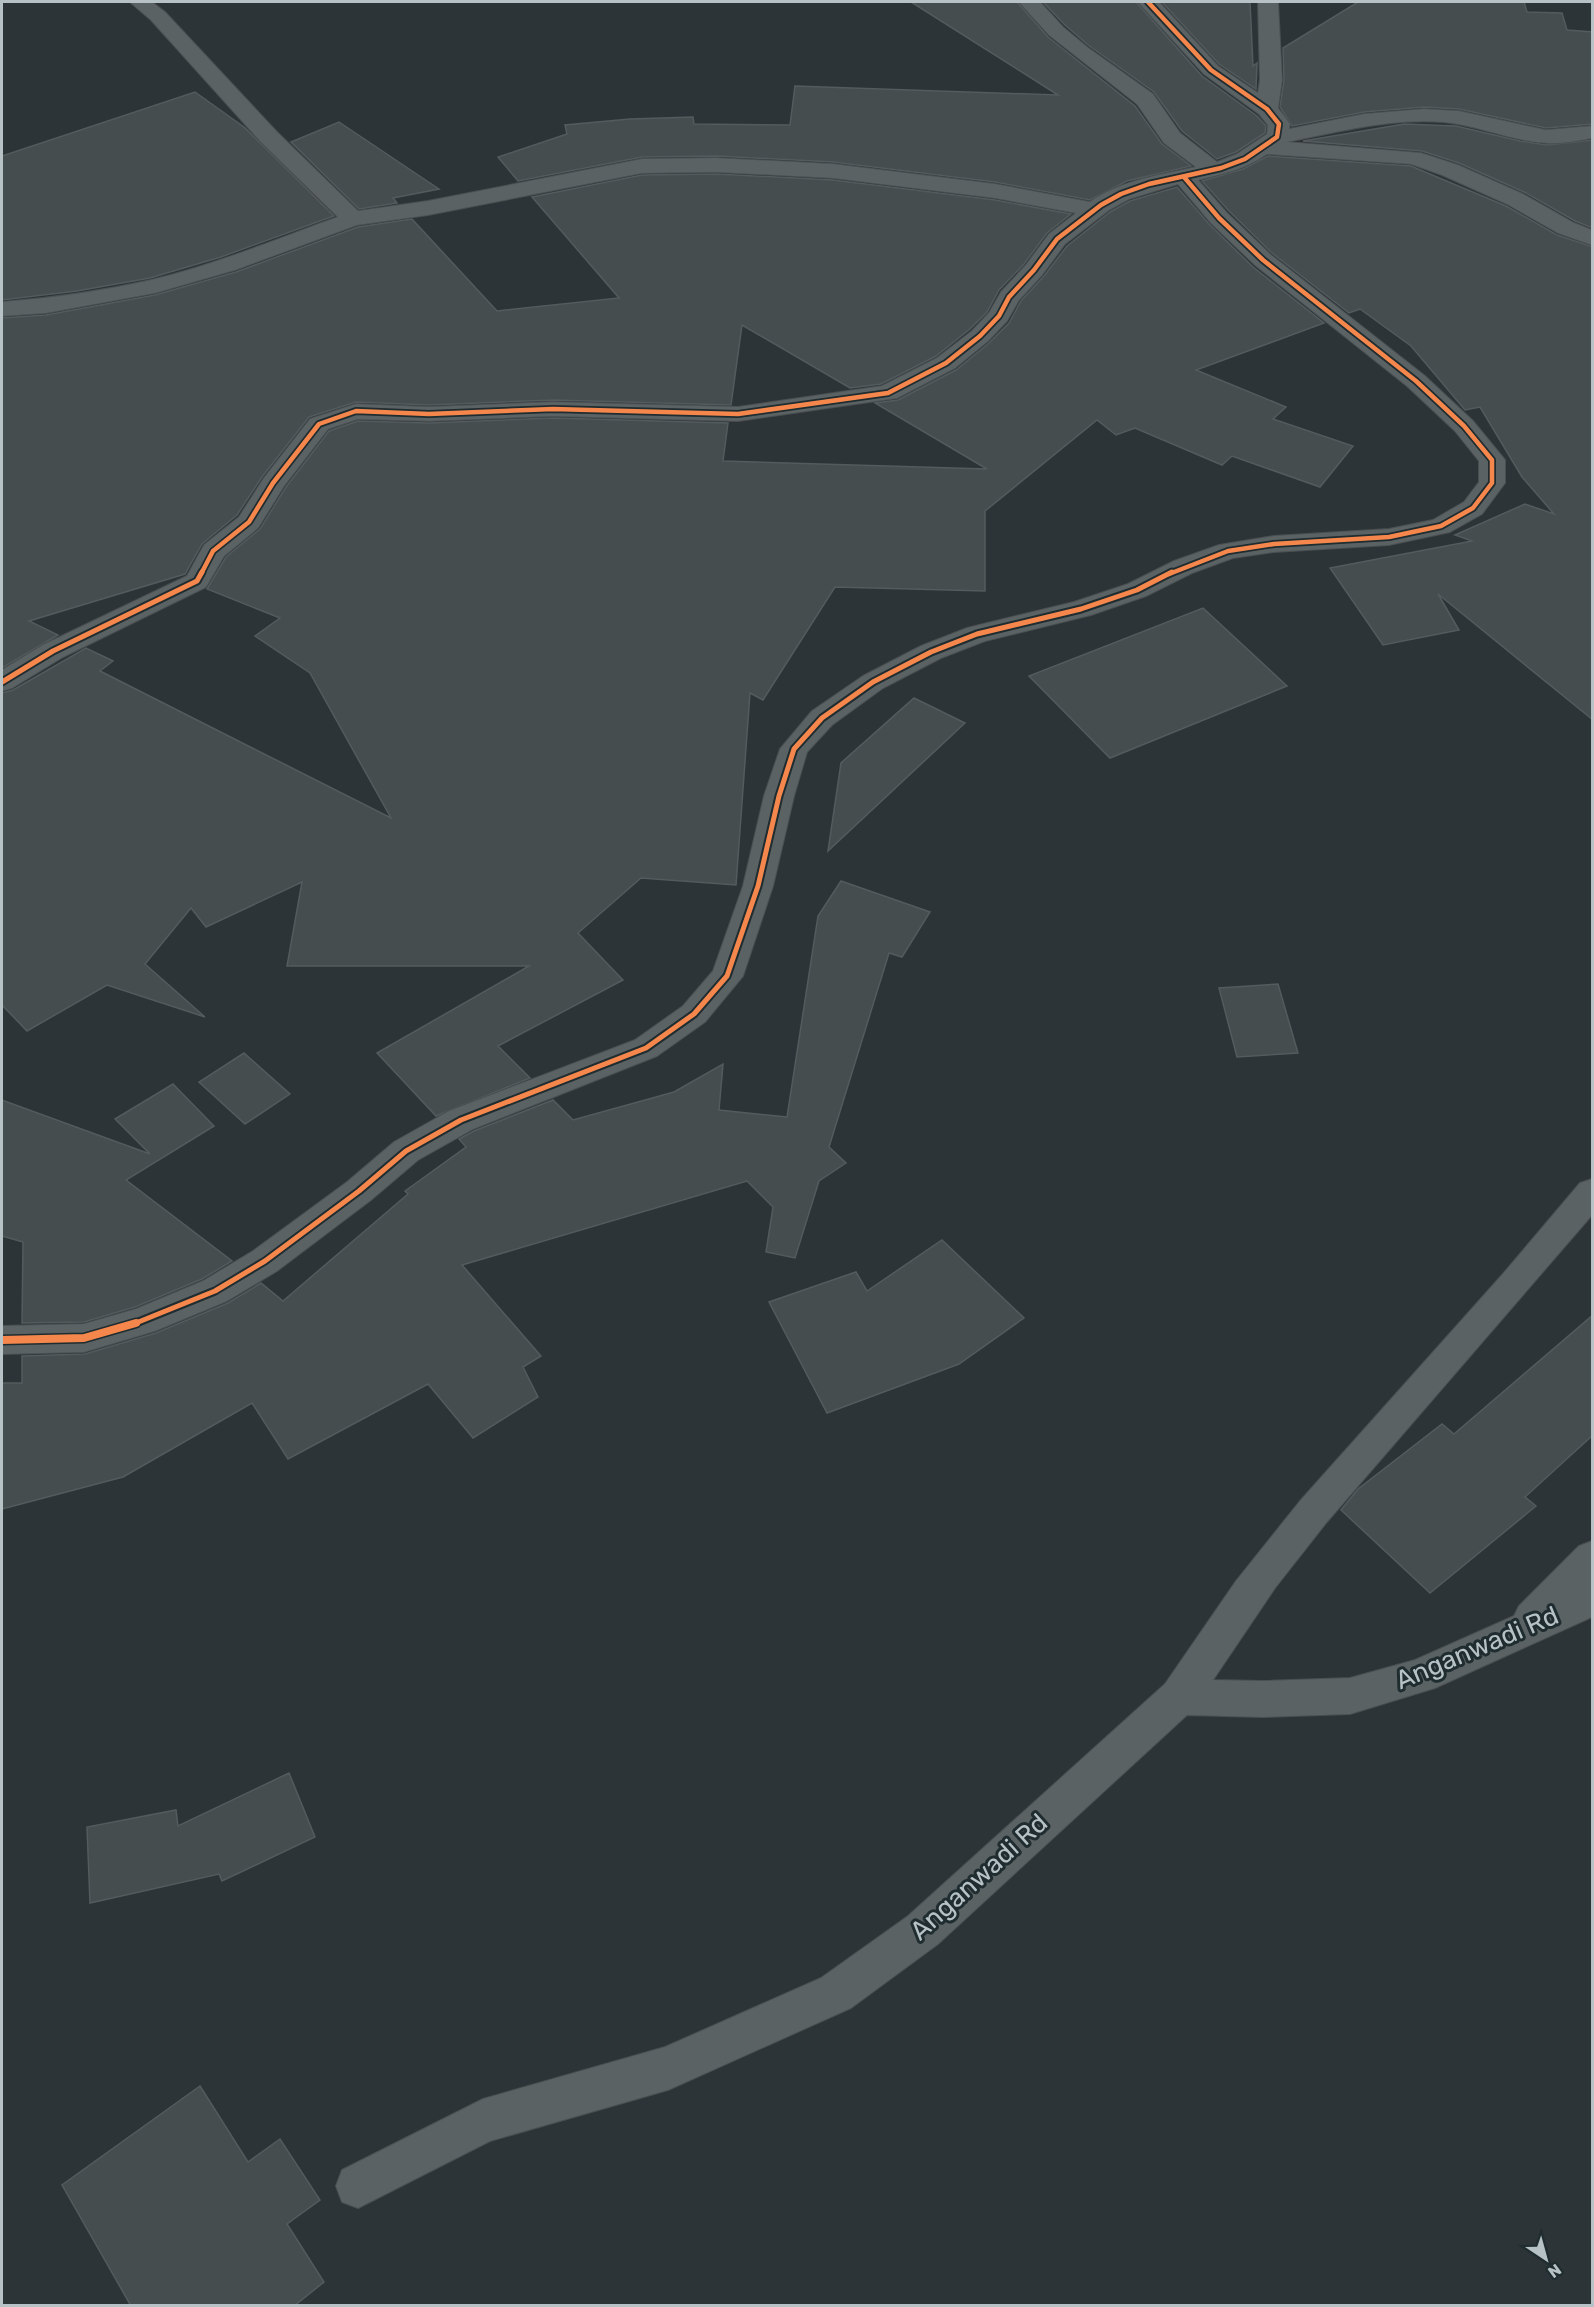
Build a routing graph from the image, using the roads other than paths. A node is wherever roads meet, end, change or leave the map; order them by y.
1 (140, 2) edge
2 (1029, 2) edge
3 (1148, 2) edge
4 (1268, 2) edge
5 (1267, 109) junction
6 (1593, 132) edge
7 (1270, 142) junction
8 (1214, 170) junction
9 (1184, 177) junction
10 (1094, 210) junction
11 (353, 219) junction
12 (1593, 238) edge
13 (2, 309) edge
14 (2, 682) edge
15 (1593, 1192) edge
16 (2, 1340) edge
17 (1593, 1558) edge
18 (1593, 1599) edge
19 (1519, 1632) junction
20 (1179, 1697) junction
21 (358, 2186) dead end

1 - 11 street
2 - 8 street
3 - 5 street
4 - 5 street
5 - 7 street
6 - 7 street
7 - 8 street
7 - 12 street
8 - 9 street
9 - 10 street
9 - 16 street
10 - 11 street
10 - 14 street
11 - 13 street
15 - 20 street
17 - 19 street
18 - 19 street, Anganwadi Rd
19 - 20 street, Anganwadi Rd
20 - 21 street, Anganwadi Rd

